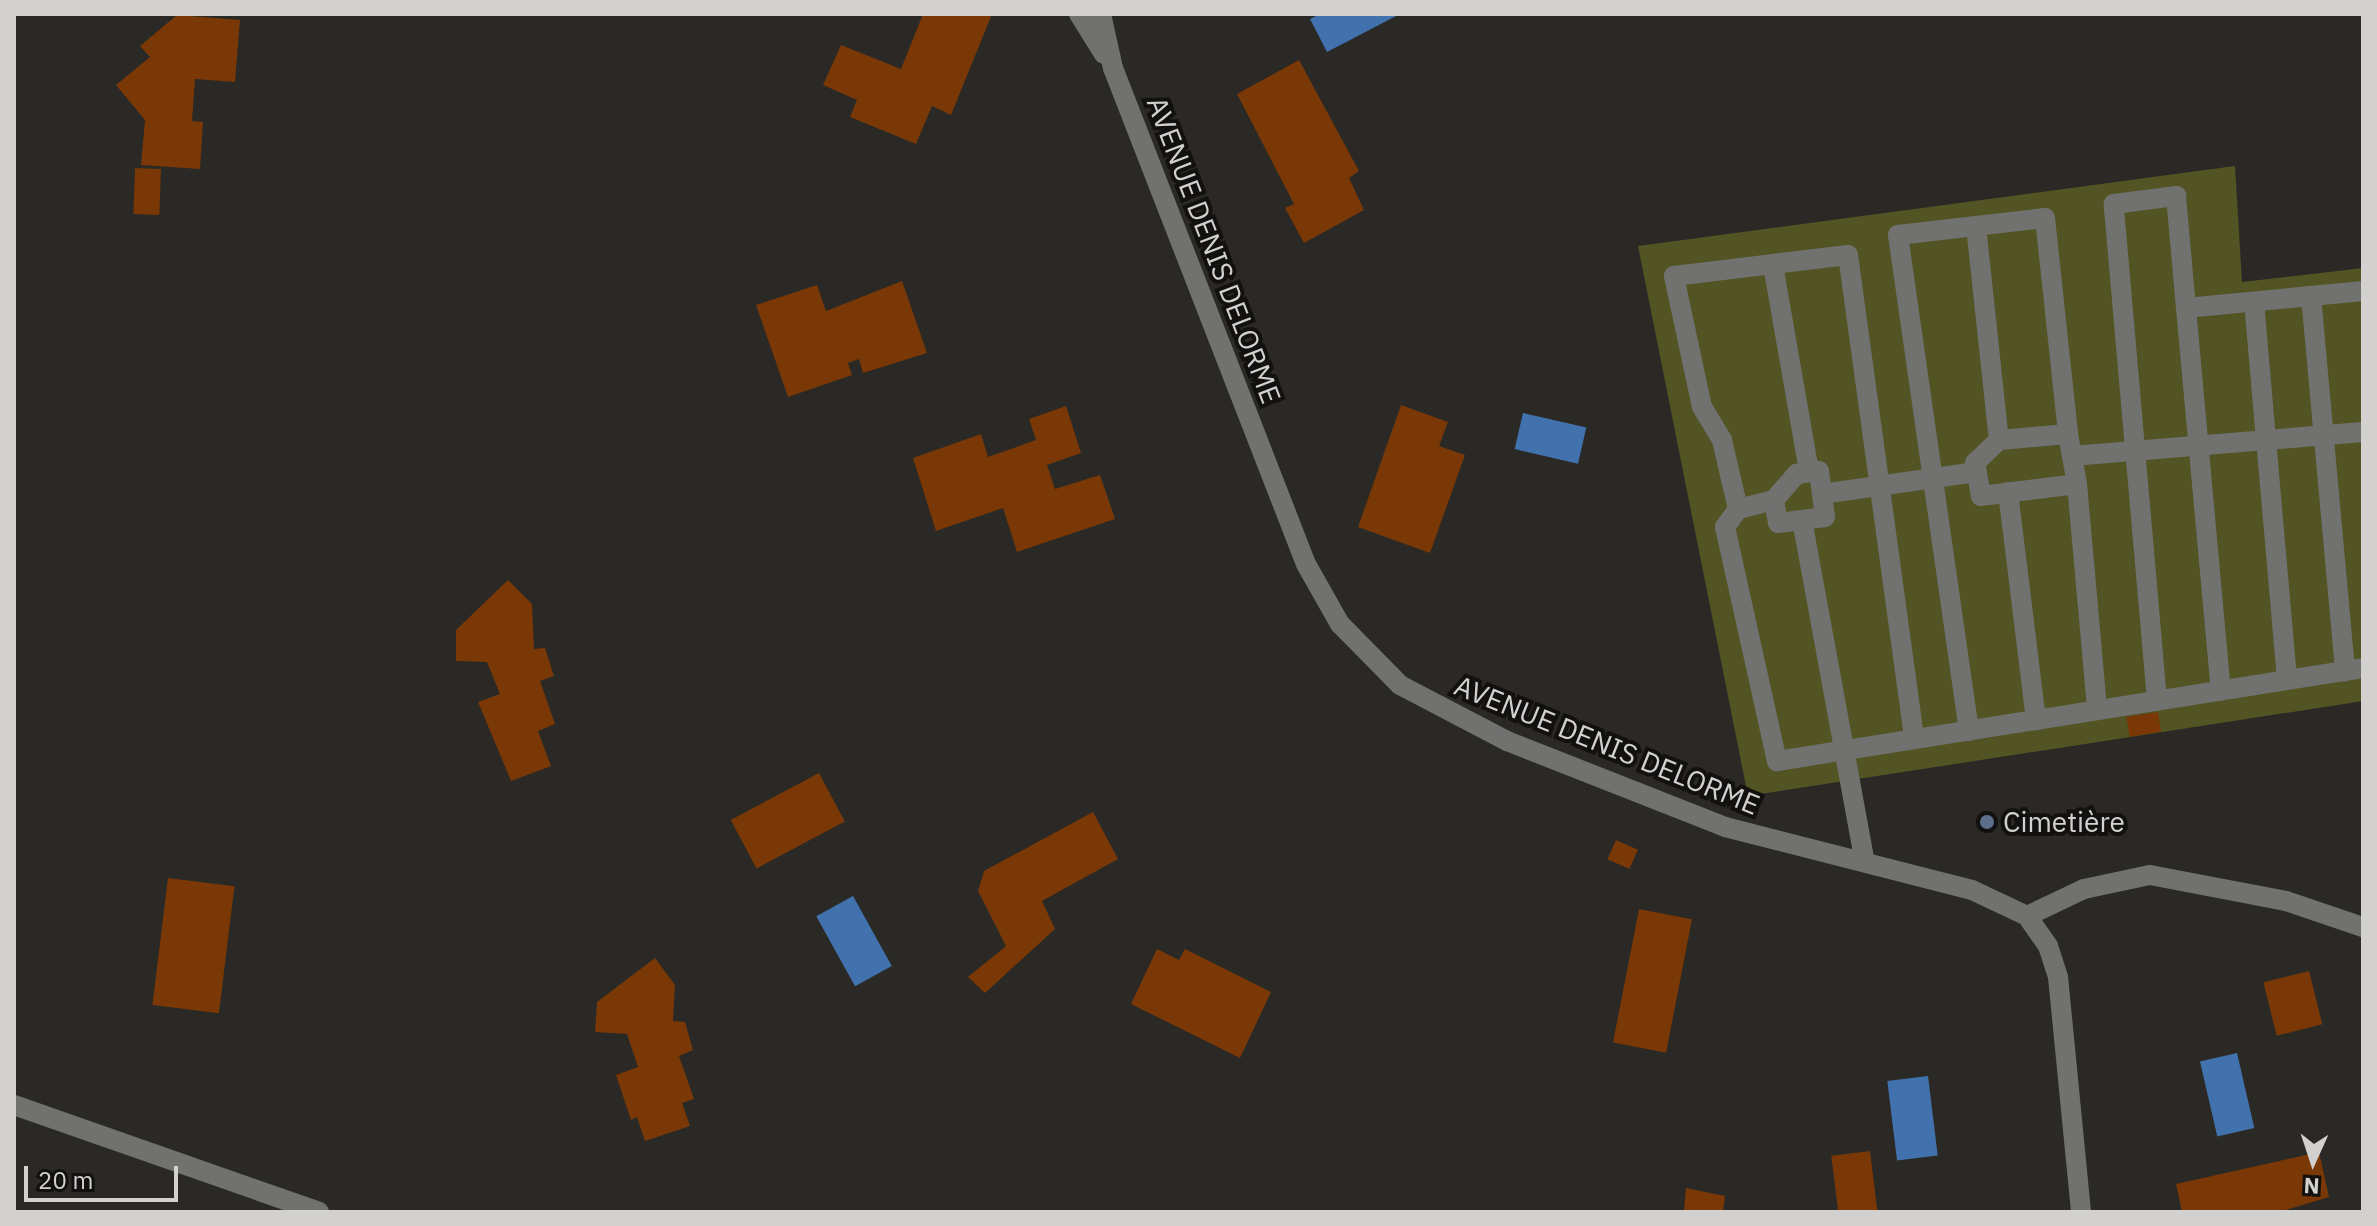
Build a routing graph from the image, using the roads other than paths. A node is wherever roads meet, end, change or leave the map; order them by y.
1 (1079, 14) edge
2 (1101, 14) edge
3 (1113, 68) junction
4 (1976, 226) junction
5 (1773, 265) junction
6 (2363, 291) edge
7 (2311, 296) junction
8 (2254, 302) junction
9 (2186, 308) junction
10 (2363, 432) edge
11 (2068, 434) junction
12 (2324, 435) junction
13 (1999, 440) junction
14 (2266, 440) junction
15 (2199, 446) junction
16 (2135, 451) junction
17 (2072, 456) junction
18 (1809, 472) junction
19 (1976, 472) junction
20 (1933, 479) junction
21 (2077, 484) junction
22 (1880, 486) junction
23 (2008, 492) junction
24 (1822, 494) junction
25 (1774, 500) junction
26 (1738, 509) junction
27 (1802, 520) junction
28 (2354, 669) edge
29 (2287, 680) junction
30 (2221, 690) junction
31 (2157, 700) junction
32 (2097, 710) junction
33 (2036, 720) junction
34 (1969, 731) junction
35 (1914, 739) junction
36 (1846, 750) junction
37 (1865, 862) junction
38 (2027, 916) junction
39 (2363, 927) edge
40 (14, 1105) edge
41 (319, 1212) edge
42 (2081, 1212) edge

1 - 3 street, AVENUE DENIS DELORME
2 - 3 street, AVENUE DENIS DELORME
3 - 37 street, AVENUE DENIS DELORME
4 - 11 street
4 - 13 street
4 - 20 street
5 - 18 street
5 - 22 street
5 - 26 street
6 - 7 street
7 - 8 street
7 - 12 street
8 - 9 street
8 - 14 street
9 - 15 street
9 - 16 street
10 - 12 street
11 - 13 street
11 - 17 street
12 - 14 street
12 - 28 street
13 - 19 street
14 - 15 street
14 - 29 street
15 - 16 street
15 - 30 street
16 - 17 street
16 - 31 street
17 - 21 street
18 - 24 street
18 - 25 street
19 - 20 street
19 - 23 street
20 - 22 street
20 - 34 street
21 - 23 street
21 - 32 street
22 - 24 street
22 - 35 street
23 - 33 street
24 - 27 street
25 - 26 street
25 - 27 street
26 - 36 street
27 - 36 street
28 - 29 street
29 - 30 street
30 - 31 street
31 - 32 street
32 - 33 street
33 - 34 street
34 - 35 street
35 - 36 street
36 - 37 street
37 - 38 street, AVENUE DENIS DELORME
38 - 39 street
38 - 42 street
40 - 41 street

